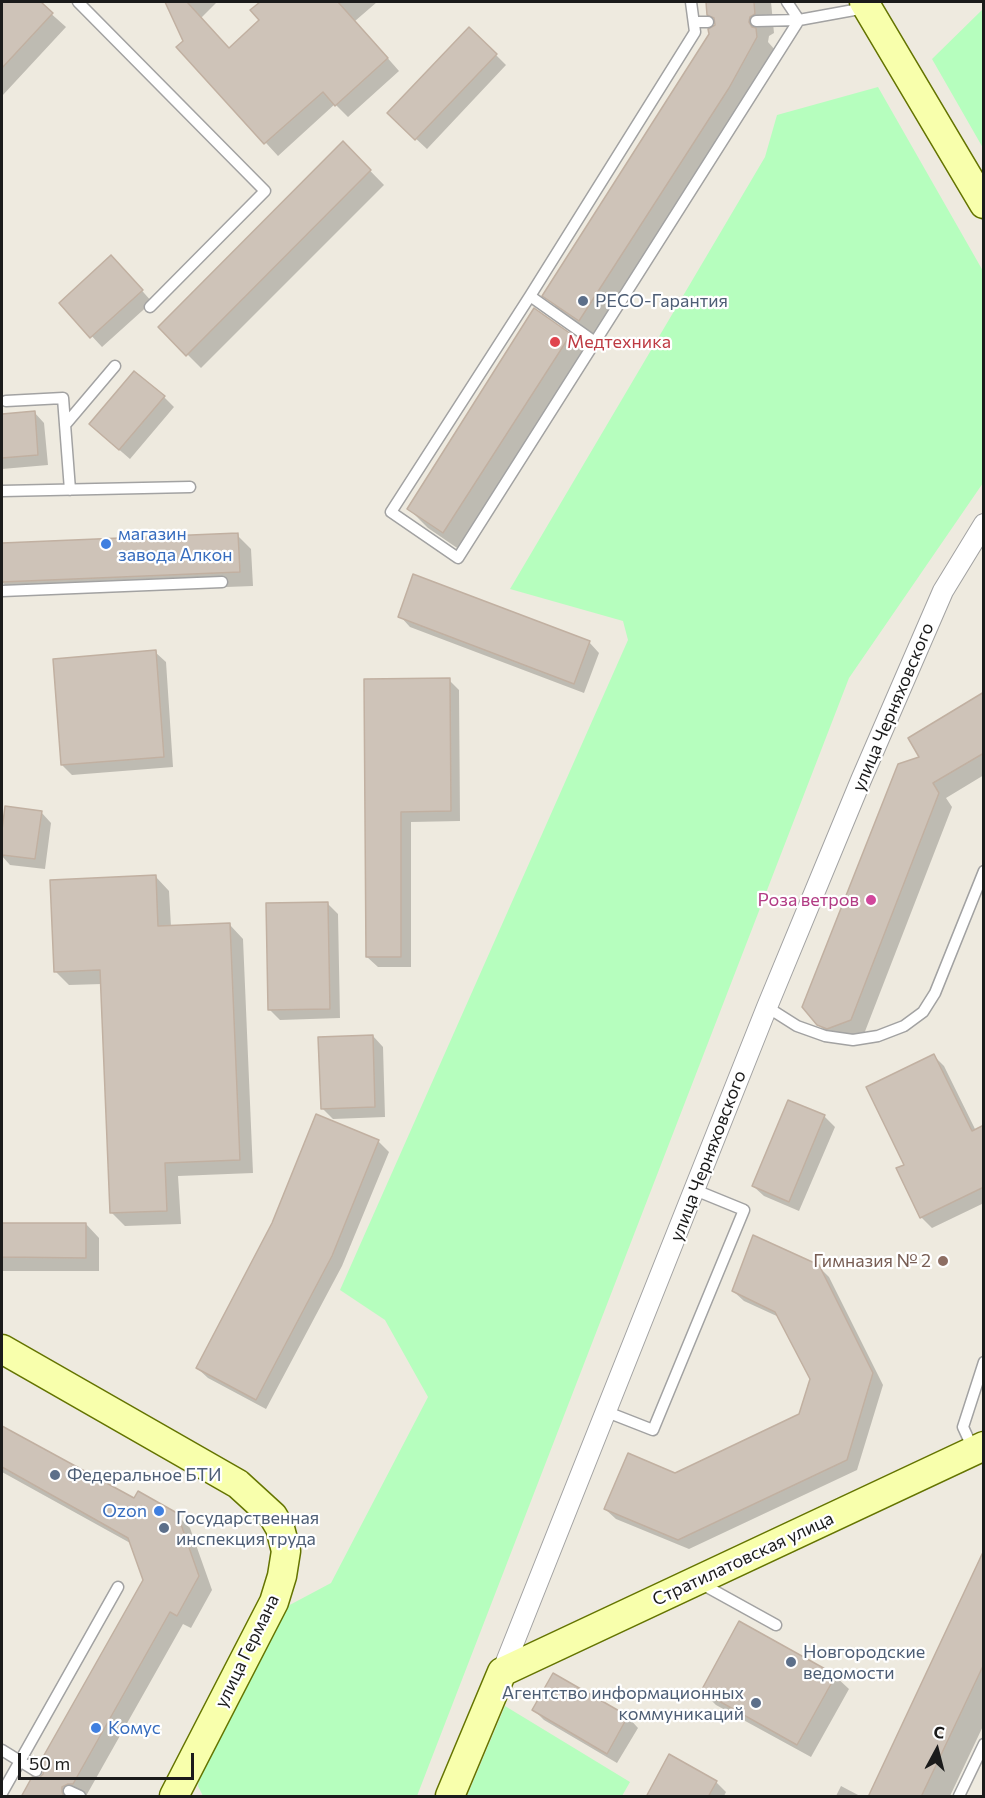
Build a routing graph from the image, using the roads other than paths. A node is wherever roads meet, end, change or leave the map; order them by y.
1 (78, 2) edge
2 (95, 2) edge
3 (691, 2) edge
4 (788, 2) edge
5 (866, 4) edge
6 (89, 14) junction
7 (799, 20) junction
8 (756, 21) dead end
9 (694, 22) junction
10 (708, 22) dead end
11 (984, 204) edge
12 (530, 296) junction
13 (150, 307) dead end
14 (595, 342) junction
15 (115, 366) dead end
16 (6, 401) dead end
17 (65, 425) junction
18 (190, 487) dead end
19 (70, 490) junction
20 (2, 491) edge
21 (984, 524) edge
22 (222, 582) dead end
23 (2, 591) edge
24 (984, 871) edge
25 (767, 1007) junction
26 (695, 1190) junction
27 (2, 1349) edge
28 (984, 1362) edge
29 (607, 1412) junction
30 (980, 1450) edge
31 (697, 1581) junction
32 (118, 1587) dead end
33 (776, 1625) dead end
34 (502, 1672) junction
35 (984, 1744) edge
36 (2, 1750) edge
37 (19, 1761) junction
38 (36, 1771) dead end
39 (181, 1790) edge
40 (69, 1791) dead end
41 (2, 1793) edge
42 (80, 1797) edge
43 (450, 1797) edge
44 (959, 1797) edge

1 - 6 lane
2 - 6 lane
3 - 9 lane
4 - 7 lane
5 - 7 lane
5 - 11 street
6 - 13 lane
7 - 8 lane
7 - 14 lane
9 - 10 lane
9 - 12 lane
12 - 14 lane
12 - 14 lane
15 - 17 lane
16 - 17 lane
17 - 19 lane
18 - 19 lane
19 - 20 lane
21 - 25 street, улица Черняховского
22 - 23 lane
24 - 25 lane
25 - 26 street, улица Черняховского
26 - 29 street, улица Черняховского
26 - 29 lane
27 - 39 street, улица Германа
28 - 30 lane
29 - 34 street, улица Черняховского
30 - 31 street, Стратилатовская улица
31 - 33 lane
31 - 34 street, Стратилатовская улица
32 - 37 lane
34 - 43 street, улица Черняховского
35 - 44 lane
36 - 37 lane
37 - 38 lane
37 - 41 lane
40 - 42 lane

